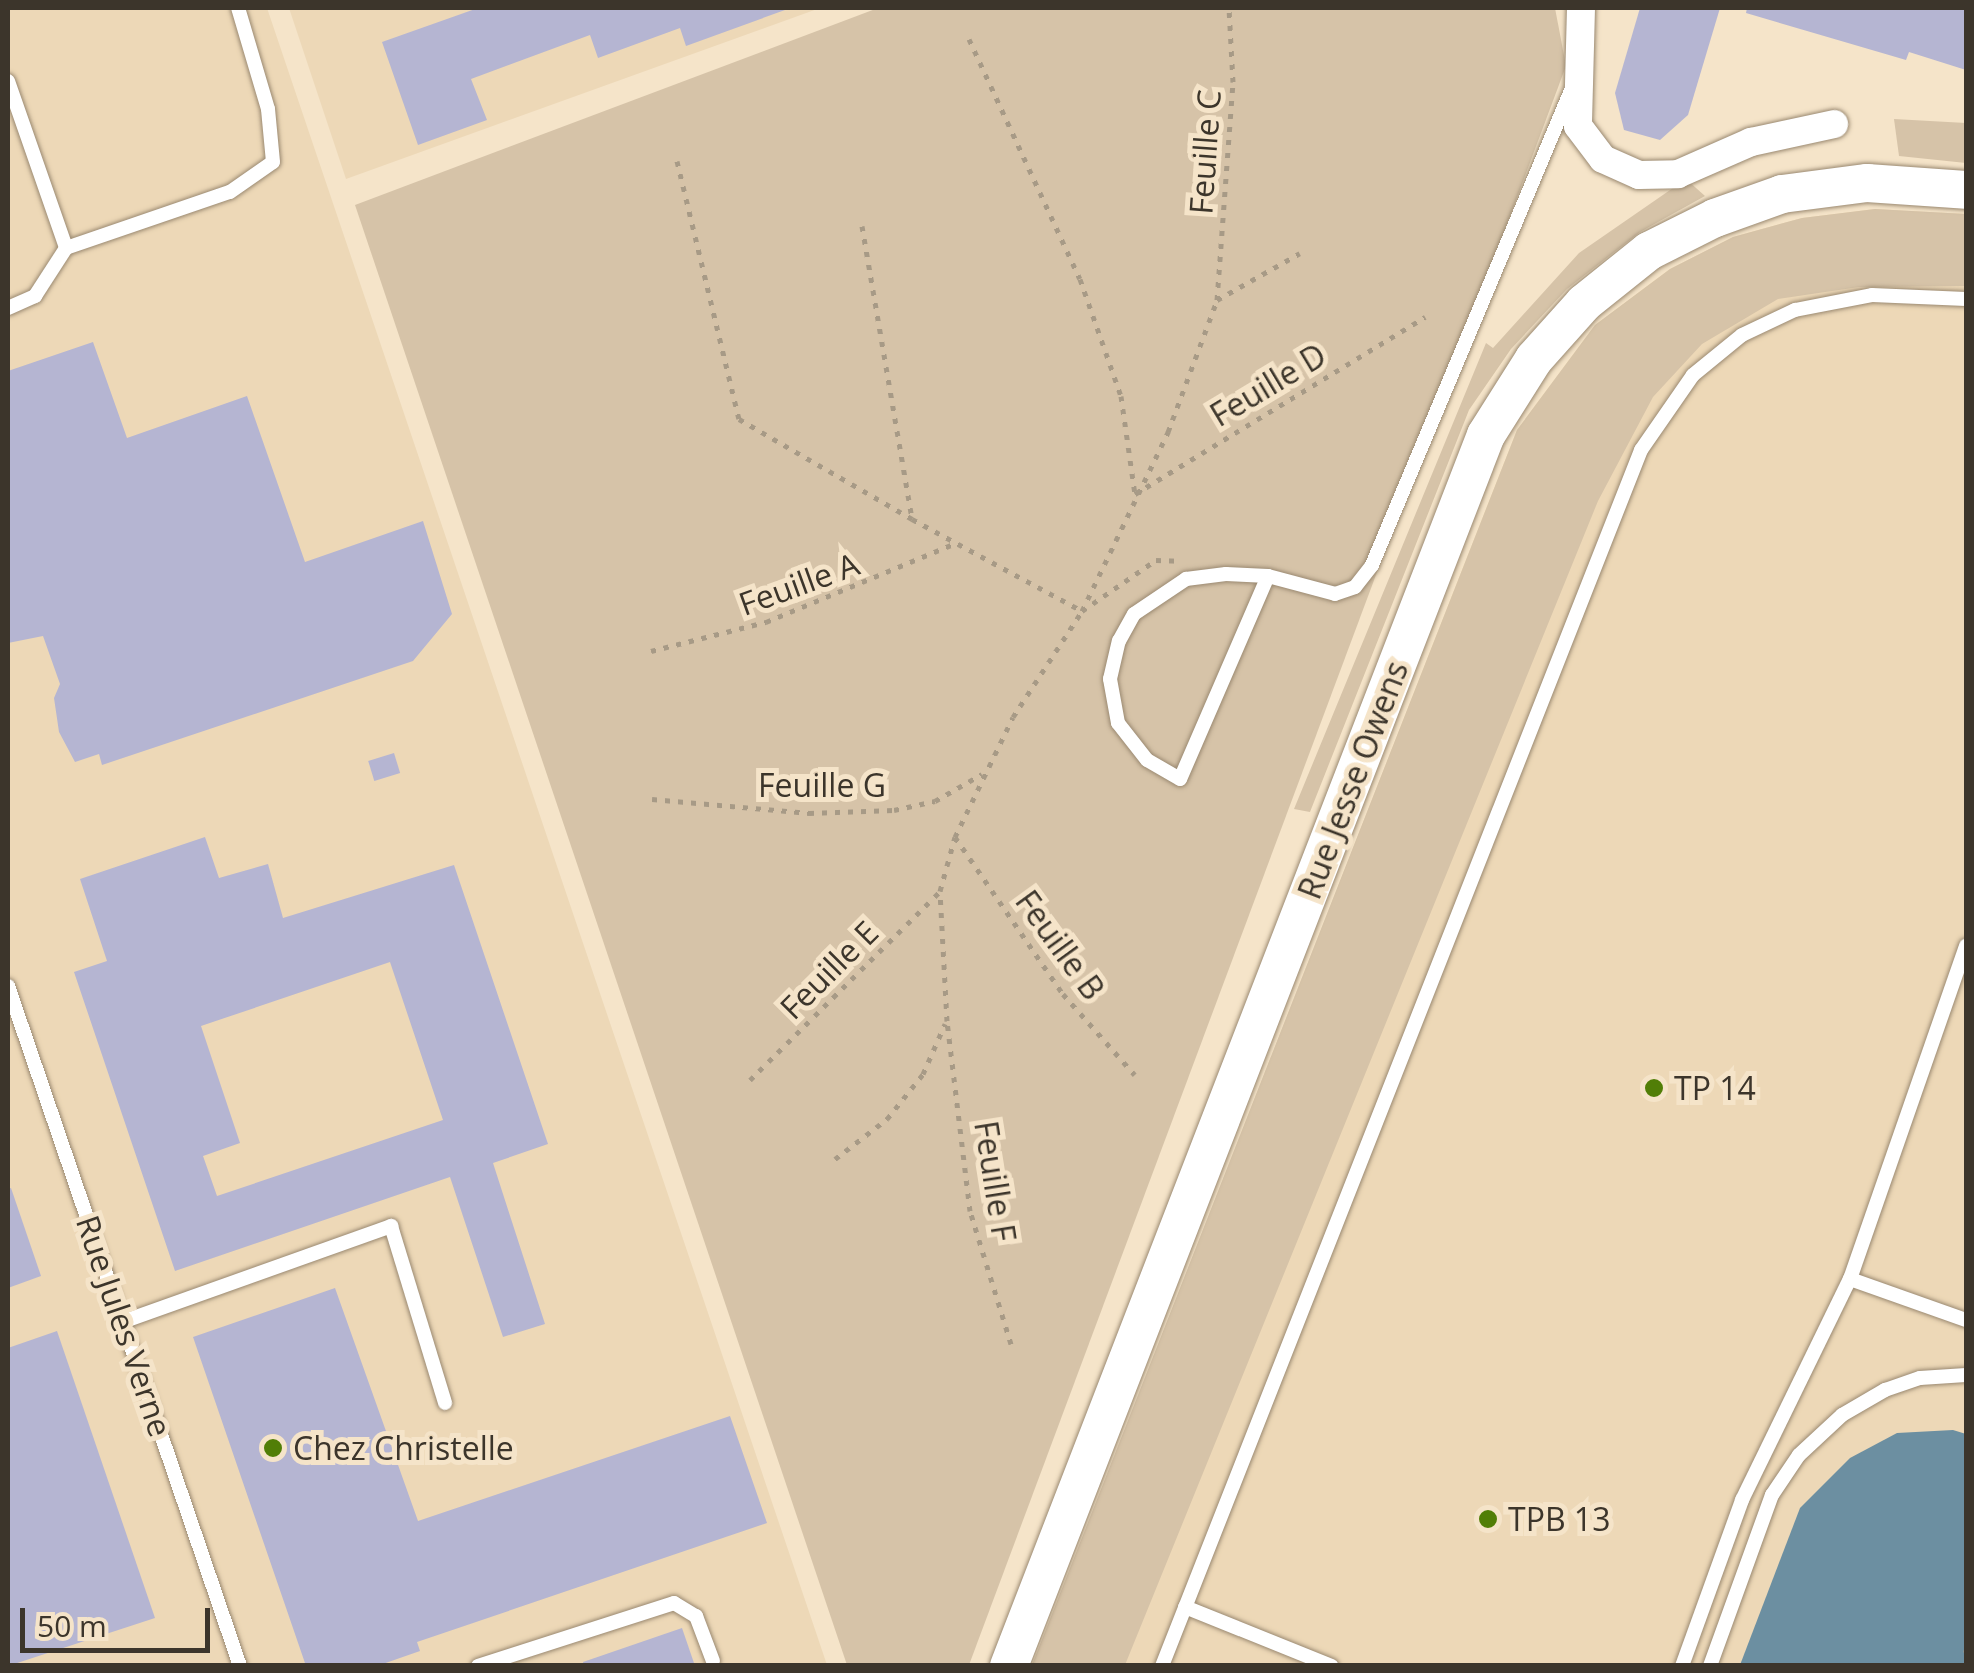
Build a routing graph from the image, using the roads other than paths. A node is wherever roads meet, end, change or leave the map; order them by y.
1 (238, 8) edge
2 (1581, 8) edge
3 (1580, 69) junction
4 (8, 80) edge
5 (1834, 124) dead end
6 (14, 126) edge
7 (1966, 190) edge
8 (66, 248) junction
9 (1966, 299) edge
10 (8, 308) edge
11 (1268, 576) junction
12 (1966, 946) edge
13 (8, 986) edge
14 (1850, 1280) junction
15 (1966, 1320) edge
16 (122, 1322) junction
17 (1966, 1375) edge
18 (445, 1404) dead end
19 (1185, 1607) junction
20 (713, 1661) dead end
21 (240, 1666) edge
22 (478, 1666) edge
23 (1009, 1666) edge
24 (1162, 1666) edge
25 (1332, 1666) edge
26 (1682, 1666) edge
27 (1710, 1666) edge

1 - 8 lane
2 - 3 street
3 - 5 street
3 - 11 lane
4 - 6 lane
6 - 8 lane
7 - 23 main road, Rue Jesse Owens
8 - 10 lane
9 - 19 lane
11 - 11 lane
12 - 14 lane
13 - 16 lane, Rue Jules Verne
14 - 15 lane
14 - 26 lane
16 - 18 lane
16 - 21 lane, Rue Jules Verne
17 - 27 lane
19 - 24 lane
19 - 25 lane
20 - 22 lane

